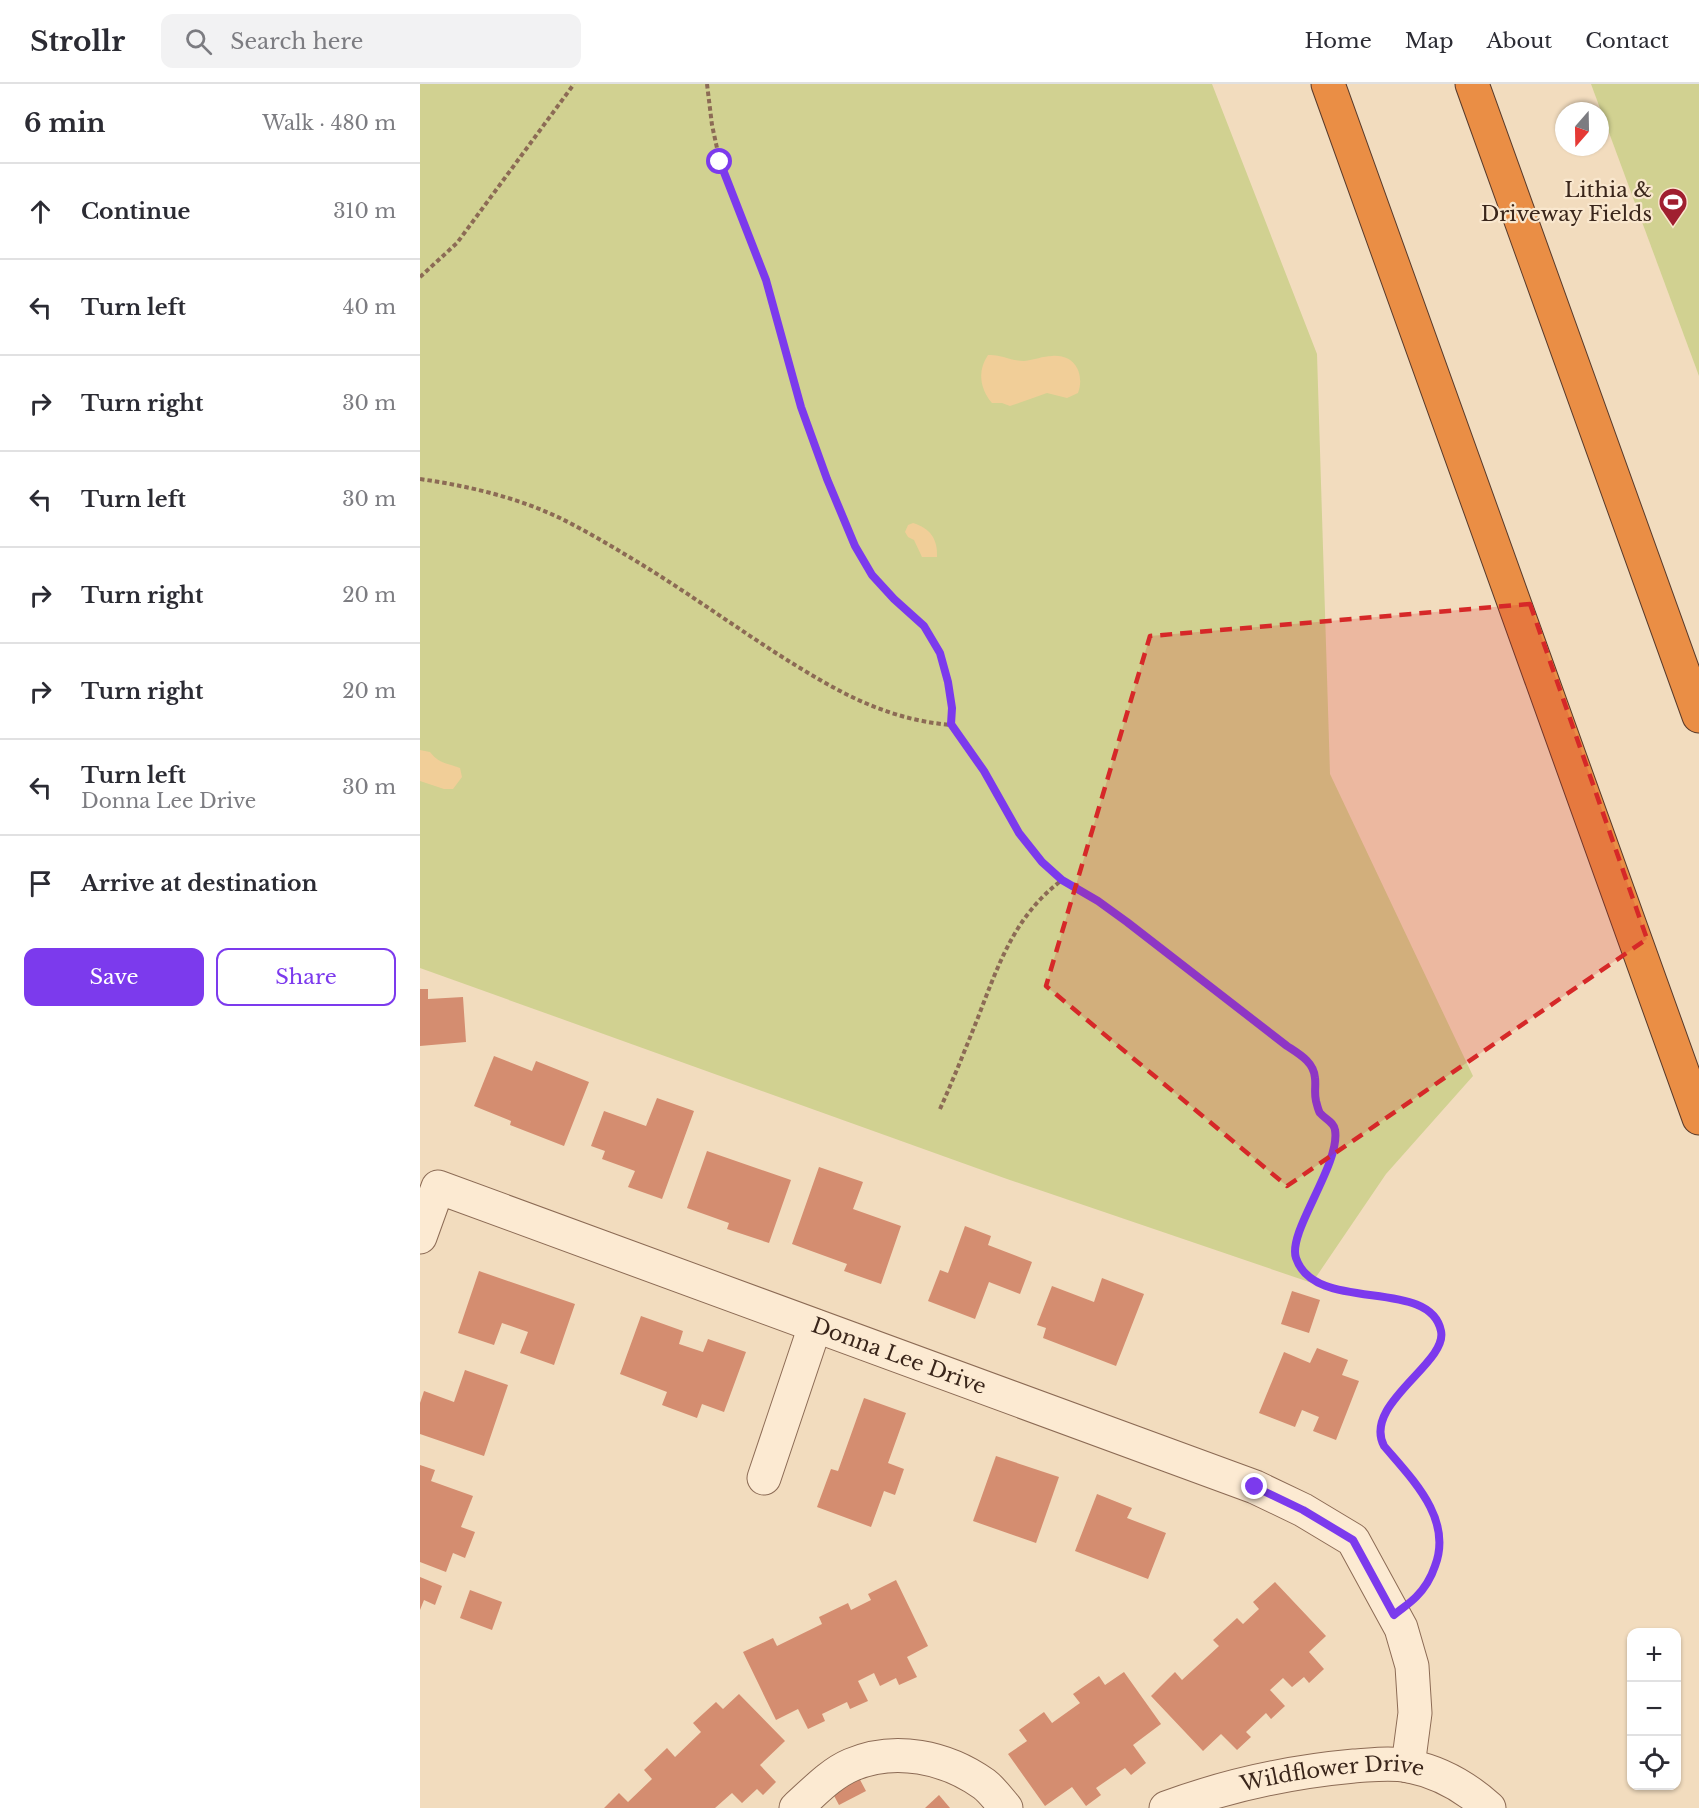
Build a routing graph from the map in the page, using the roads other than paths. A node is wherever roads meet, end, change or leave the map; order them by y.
1 (1328, 84) edge
2 (1472, 84) edge
3 (1699, 716) edge
4 (1699, 1118) edge
5 (420, 1237) edge
6 (815, 1326) junction
7 (764, 1478) dead end
8 (1408, 1766) junction
9 (796, 1808) edge
10 (1006, 1808) edge
11 (1166, 1808) edge
12 (1489, 1808) edge

1 - 4 highway
2 - 3 highway
5 - 6 street, Donna Lee Drive
6 - 7 street
6 - 8 street, Donna Lee Drive
8 - 11 street, Wildflower Drive
8 - 12 street, Wildflower Drive
9 - 10 street

